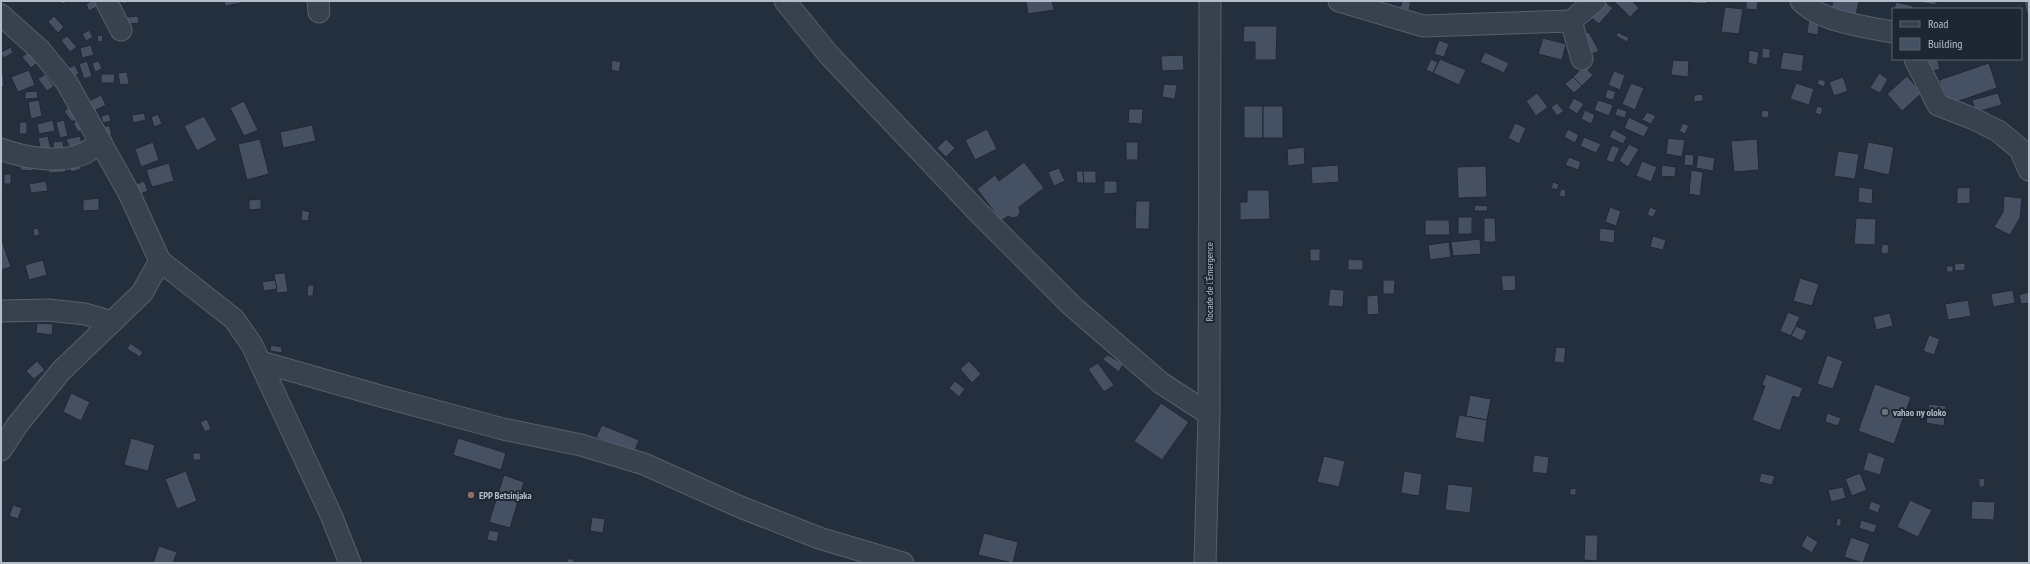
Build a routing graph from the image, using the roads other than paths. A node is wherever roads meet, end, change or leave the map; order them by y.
1 (106, 1) edge
2 (785, 1) edge
3 (1210, 1) edge
4 (1340, 1) edge
5 (1595, 1) edge
6 (1801, 1) edge
7 (1, 15) edge
8 (1571, 21) junction
9 (121, 30) dead end
10 (1892, 32) edge
11 (1582, 59) dead end
12 (1916, 60) edge
13 (101, 142) junction
14 (1, 149) edge
15 (2029, 170) edge
16 (160, 261) junction
17 (1, 311) edge
18 (112, 322) junction
19 (261, 362) junction
20 (1209, 414) junction
21 (1, 450) edge
22 (350, 563) edge
23 (903, 563) edge
24 (1205, 563) edge

1 - 9 street
2 - 20 street
3 - 20 street, Rocade de l'Émergence
4 - 8 street
5 - 8 street
6 - 10 street
7 - 13 street
8 - 11 street
12 - 15 street
13 - 14 street
13 - 16 street
16 - 18 street
16 - 19 street
17 - 18 street
18 - 21 street
19 - 22 street
19 - 23 street
20 - 24 street, Rocade de l'Émergence

